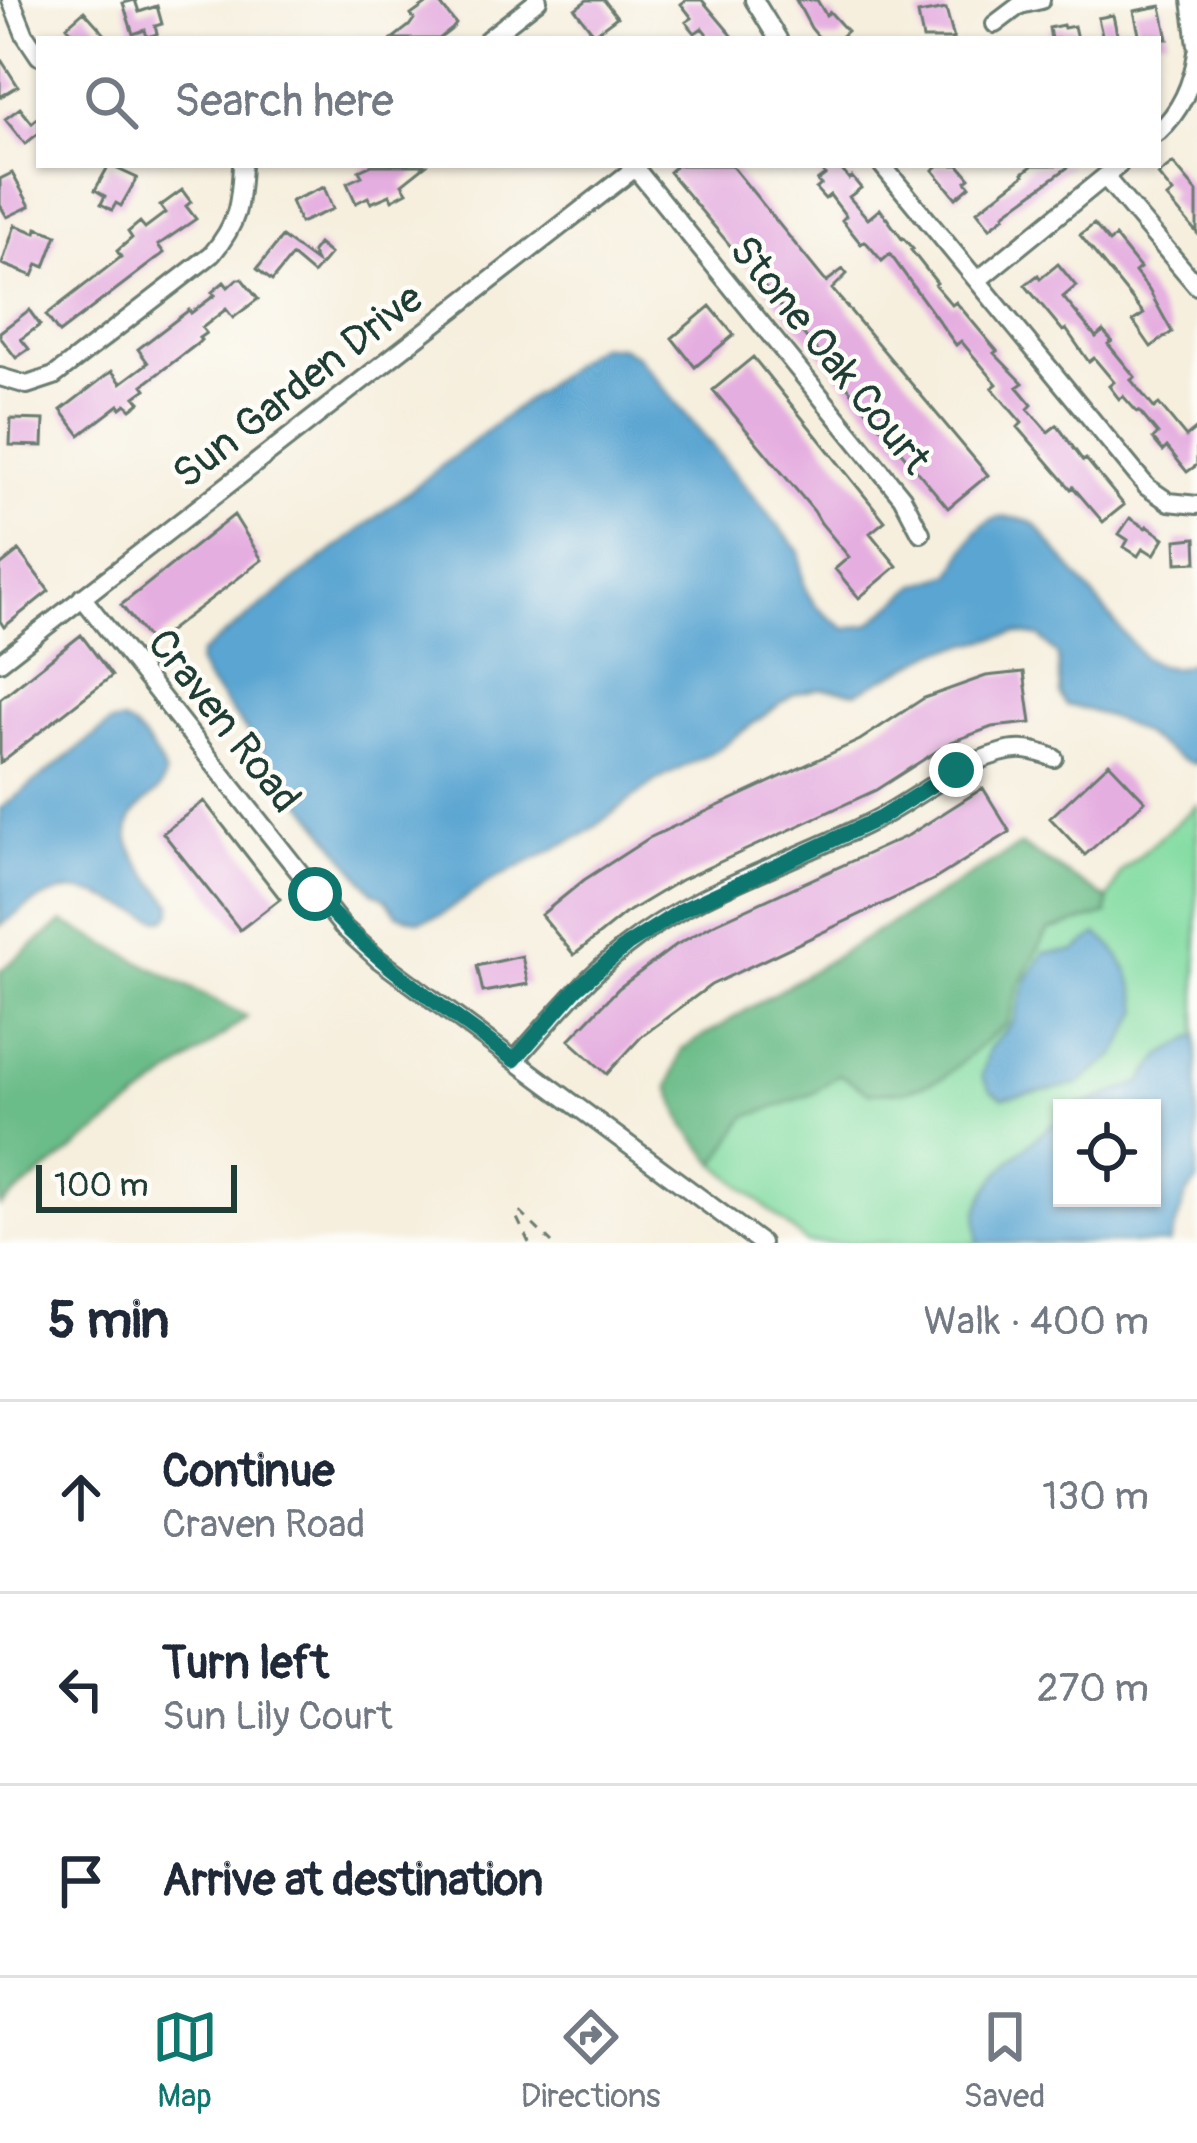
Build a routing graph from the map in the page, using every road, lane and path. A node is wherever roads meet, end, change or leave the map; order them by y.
1 (11, 0) edge
2 (538, 0) edge
3 (754, 0) edge
4 (1041, 0) edge
5 (1191, 0) edge
6 (995, 24) dead end
7 (492, 36) edge
8 (776, 36) edge
9 (1197, 49) edge
10 (36, 52) edge
11 (1161, 128) edge
12 (242, 168) edge
13 (634, 168) edge
14 (639, 168) edge
15 (885, 168) edge
16 (1112, 171) edge
17 (978, 280) junction
18 (1197, 286) edge
19 (0, 377) edge
20 (1194, 506) edge
21 (921, 533) dead end
22 (82, 598) junction
23 (0, 662) edge
24 (1054, 758) dead end
25 (514, 1060) junction
26 (529, 1243) edge
27 (552, 1243) edge
28 (761, 1243) edge

1 - 10 street
2 - 7 street
3 - 8 street
4 - 6 street
5 - 9 street
9 - 11 street
12 - 19 street
13 - 22 street, Sun Garden Drive
14 - 21 street, Stone Oak Court
15 - 17 street
16 - 17 street
16 - 18 street
17 - 20 street
22 - 23 street, Sun Garden Drive
22 - 25 street, Craven Road
24 - 25 street
25 - 28 street, Craven Road
26 - 27 path

